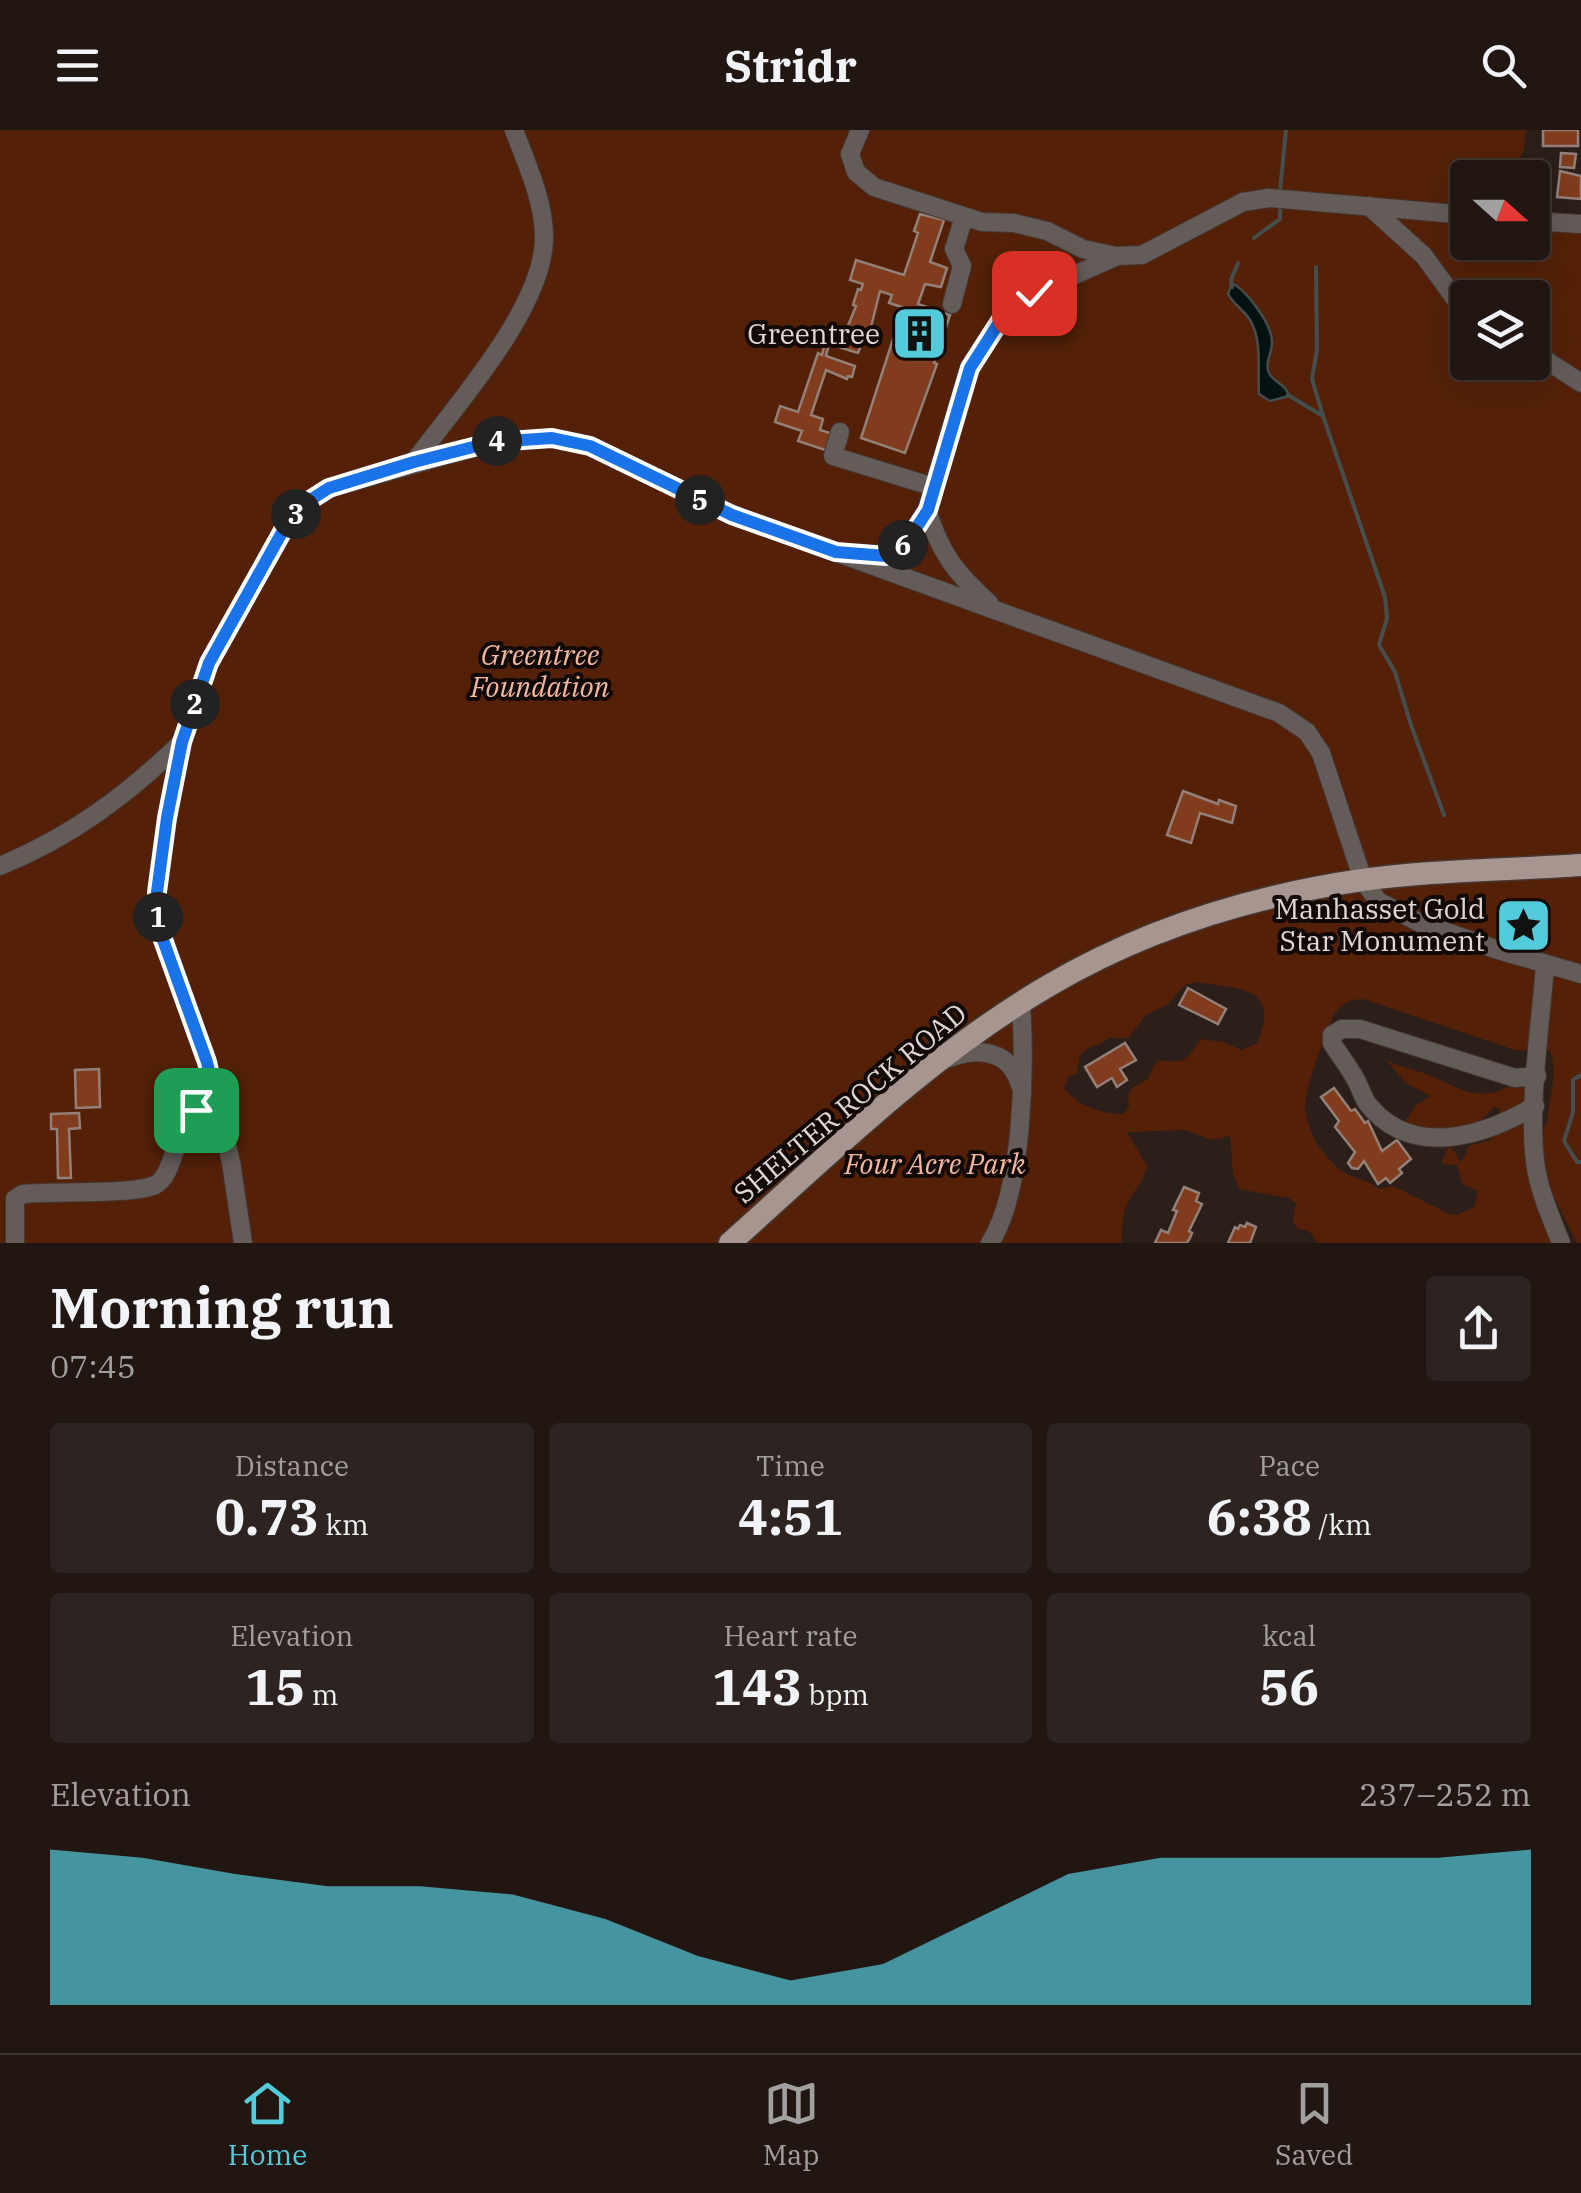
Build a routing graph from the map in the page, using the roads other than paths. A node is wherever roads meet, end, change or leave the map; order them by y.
1 (514, 130) edge
2 (860, 130) edge
3 (1370, 206) junction
4 (1450, 213) edge
5 (964, 217) junction
6 (1550, 222) edge
7 (1581, 224) edge
8 (1116, 256) junction
9 (1450, 292) edge
10 (952, 304) dead end
11 (1550, 363) edge
12 (1581, 384) edge
13 (840, 432) dead end
14 (414, 462) junction
15 (934, 486) junction
16 (928, 510) junction
17 (836, 552) junction
18 (996, 610) junction
19 (182, 742) junction
20 (1581, 865) edge
21 (0, 866) edge
22 (1364, 880) junction
23 (1545, 964) junction
24 (1581, 974) edge
25 (1021, 1003) junction
26 (935, 1065) junction
27 (1536, 1076) junction
28 (1023, 1099) junction
29 (216, 1101) junction
30 (1535, 1106) junction
31 (15, 1243) edge
32 (244, 1243) edge
33 (730, 1243) edge
34 (990, 1243) edge
35 (1561, 1243) edge

1 - 14 street
2 - 5 street
3 - 4 street
3 - 8 street
3 - 9 street
5 - 8 street
5 - 10 street
6 - 7 street
8 - 15 street
11 - 12 street
13 - 15 street
14 - 17 street
14 - 19 street
15 - 16 street
16 - 17 street
16 - 18 street
17 - 18 street
18 - 22 street
19 - 21 street
19 - 29 street
20 - 22 main road, SHELTER ROCK ROAD
22 - 23 street
22 - 25 main road, SHELTER ROCK ROAD
23 - 24 street
23 - 27 street
25 - 26 main road, SHELTER ROCK ROAD
25 - 28 street
26 - 28 street
26 - 33 main road, SHELTER ROCK ROAD
27 - 30 street
27 - 30 street
28 - 34 street
29 - 31 street
29 - 32 street
30 - 35 street

